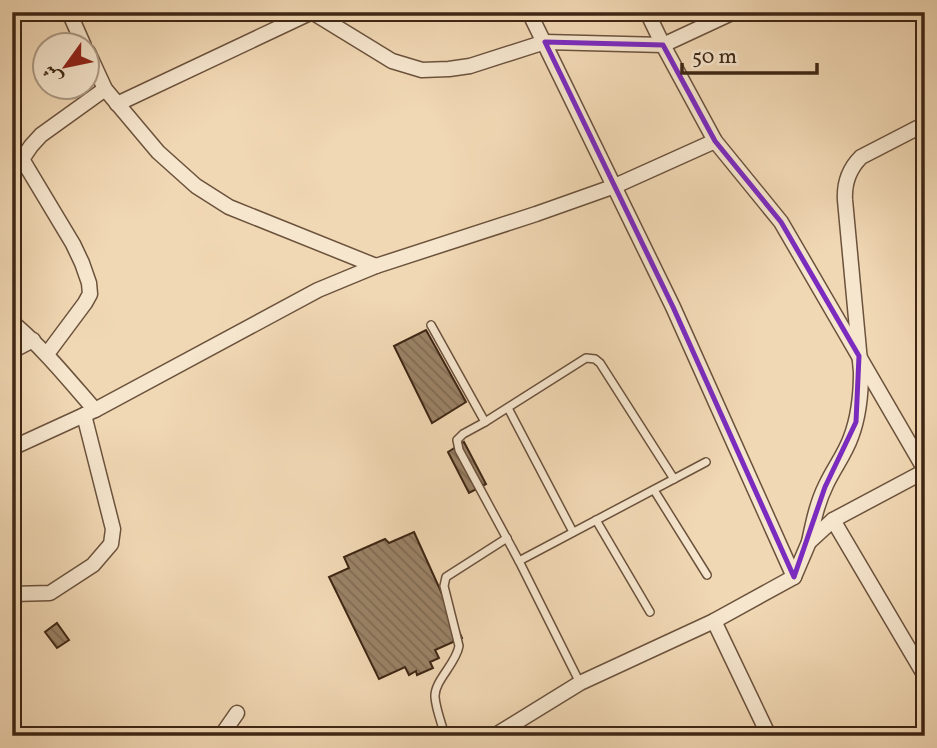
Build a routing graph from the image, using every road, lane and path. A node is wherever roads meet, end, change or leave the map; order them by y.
1 (69, 12) edge
2 (312, 12) edge
3 (529, 12) edge
4 (647, 12) edge
5 (734, 12) edge
6 (78, 32) edge
7 (545, 42) junction
8 (663, 45) junction
9 (102, 82) edge
10 (105, 89) junction
11 (117, 104) junction
12 (925, 124) edge
13 (715, 141) junction
14 (22, 159) junction
15 (12, 174) edge
16 (615, 186) junction
17 (376, 266) junction
18 (12, 322) edge
19 (431, 325) dead end
20 (33, 340) junction
21 (12, 351) edge
22 (47, 354) junction
23 (859, 356) junction
24 (508, 408) junction
25 (89, 412) junction
26 (485, 422) junction
27 (12, 448) edge
28 (706, 462) dead end
29 (925, 470) edge
30 (674, 480) junction
31 (654, 490) junction
32 (596, 520) junction
33 (833, 520) junction
34 (573, 533) junction
35 (507, 538) junction
36 (809, 542) junction
37 (519, 561) junction
38 (707, 575) dead end
39 (794, 577) junction
40 (12, 594) edge
41 (650, 612) dead end
42 (714, 621) junction
43 (925, 676) edge
44 (580, 683) junction
45 (237, 713) dead end
46 (221, 736) edge
47 (445, 736) edge
48 (494, 736) edge
49 (769, 736) edge

1 - 6 street
2 - 7 street
2 - 11 street
3 - 7 street
4 - 8 street
5 - 8 street
7 - 8 street
7 - 16 street
8 - 13 street
9 - 10 street
10 - 11 street
10 - 14 street
11 - 17 street
12 - 23 street
13 - 16 street
13 - 23 street
14 - 15 street
14 - 22 street
16 - 17 street
16 - 39 street
17 - 25 street
18 - 20 street
19 - 26 lane
20 - 21 street
20 - 22 street
22 - 25 street
23 - 29 street
23 - 36 street
24 - 26 lane
24 - 30 lane
24 - 34 lane
25 - 27 street
25 - 40 street
26 - 35 lane
28 - 30 lane
29 - 33 street
30 - 31 lane
31 - 32 lane
31 - 38 lane
32 - 34 lane
32 - 41 lane
33 - 36 street
33 - 43 street
34 - 37 lane
35 - 37 lane
35 - 47 lane
36 - 39 street
37 - 44 lane
39 - 42 street
42 - 44 street
42 - 49 street
44 - 48 street
45 - 46 street

